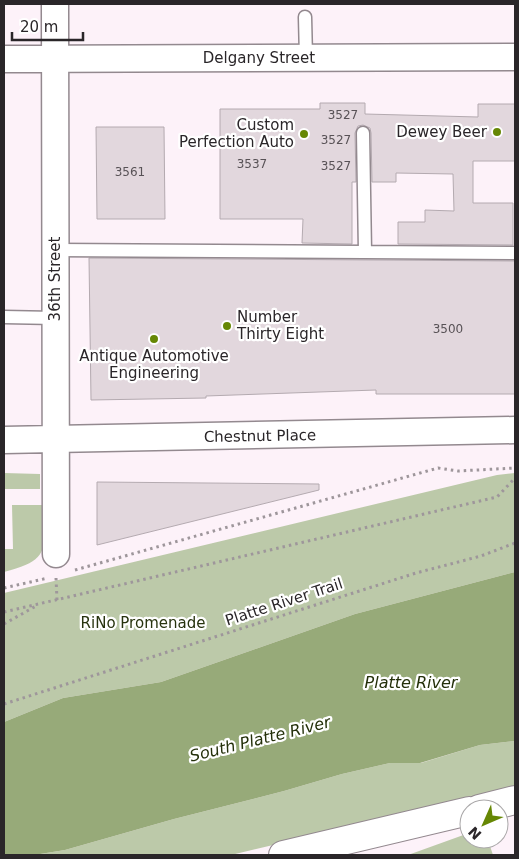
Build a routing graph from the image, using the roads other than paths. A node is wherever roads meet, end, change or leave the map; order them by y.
1 (55, 4) edge
2 (305, 17) dead end
3 (515, 57) edge
4 (306, 58) junction
5 (4, 59) edge
6 (55, 59) junction
7 (363, 133) dead end
8 (55, 250) junction
9 (365, 252) junction
10 (515, 253) edge
11 (4, 317) edge
12 (55, 318) junction
13 (515, 430) edge
14 (4, 440) edge
15 (55, 440) junction
16 (59, 568) road end
17 (459, 813) edge
18 (283, 855) edge

1 - 6 street, 36th Street
2 - 4 lane
3 - 4 street, Delgany Street
4 - 6 street, Delgany Street
5 - 6 street, Delgany Street
6 - 8 street, 36th Street
7 - 9 lane
8 - 9 lane
8 - 12 street, 36th Street
9 - 10 lane
11 - 12 lane
12 - 15 street, 36th Street
13 - 15 street, Chestnut Place
14 - 15 street, Chestnut Place
15 - 16 street, 36th Street
17 - 18 street

